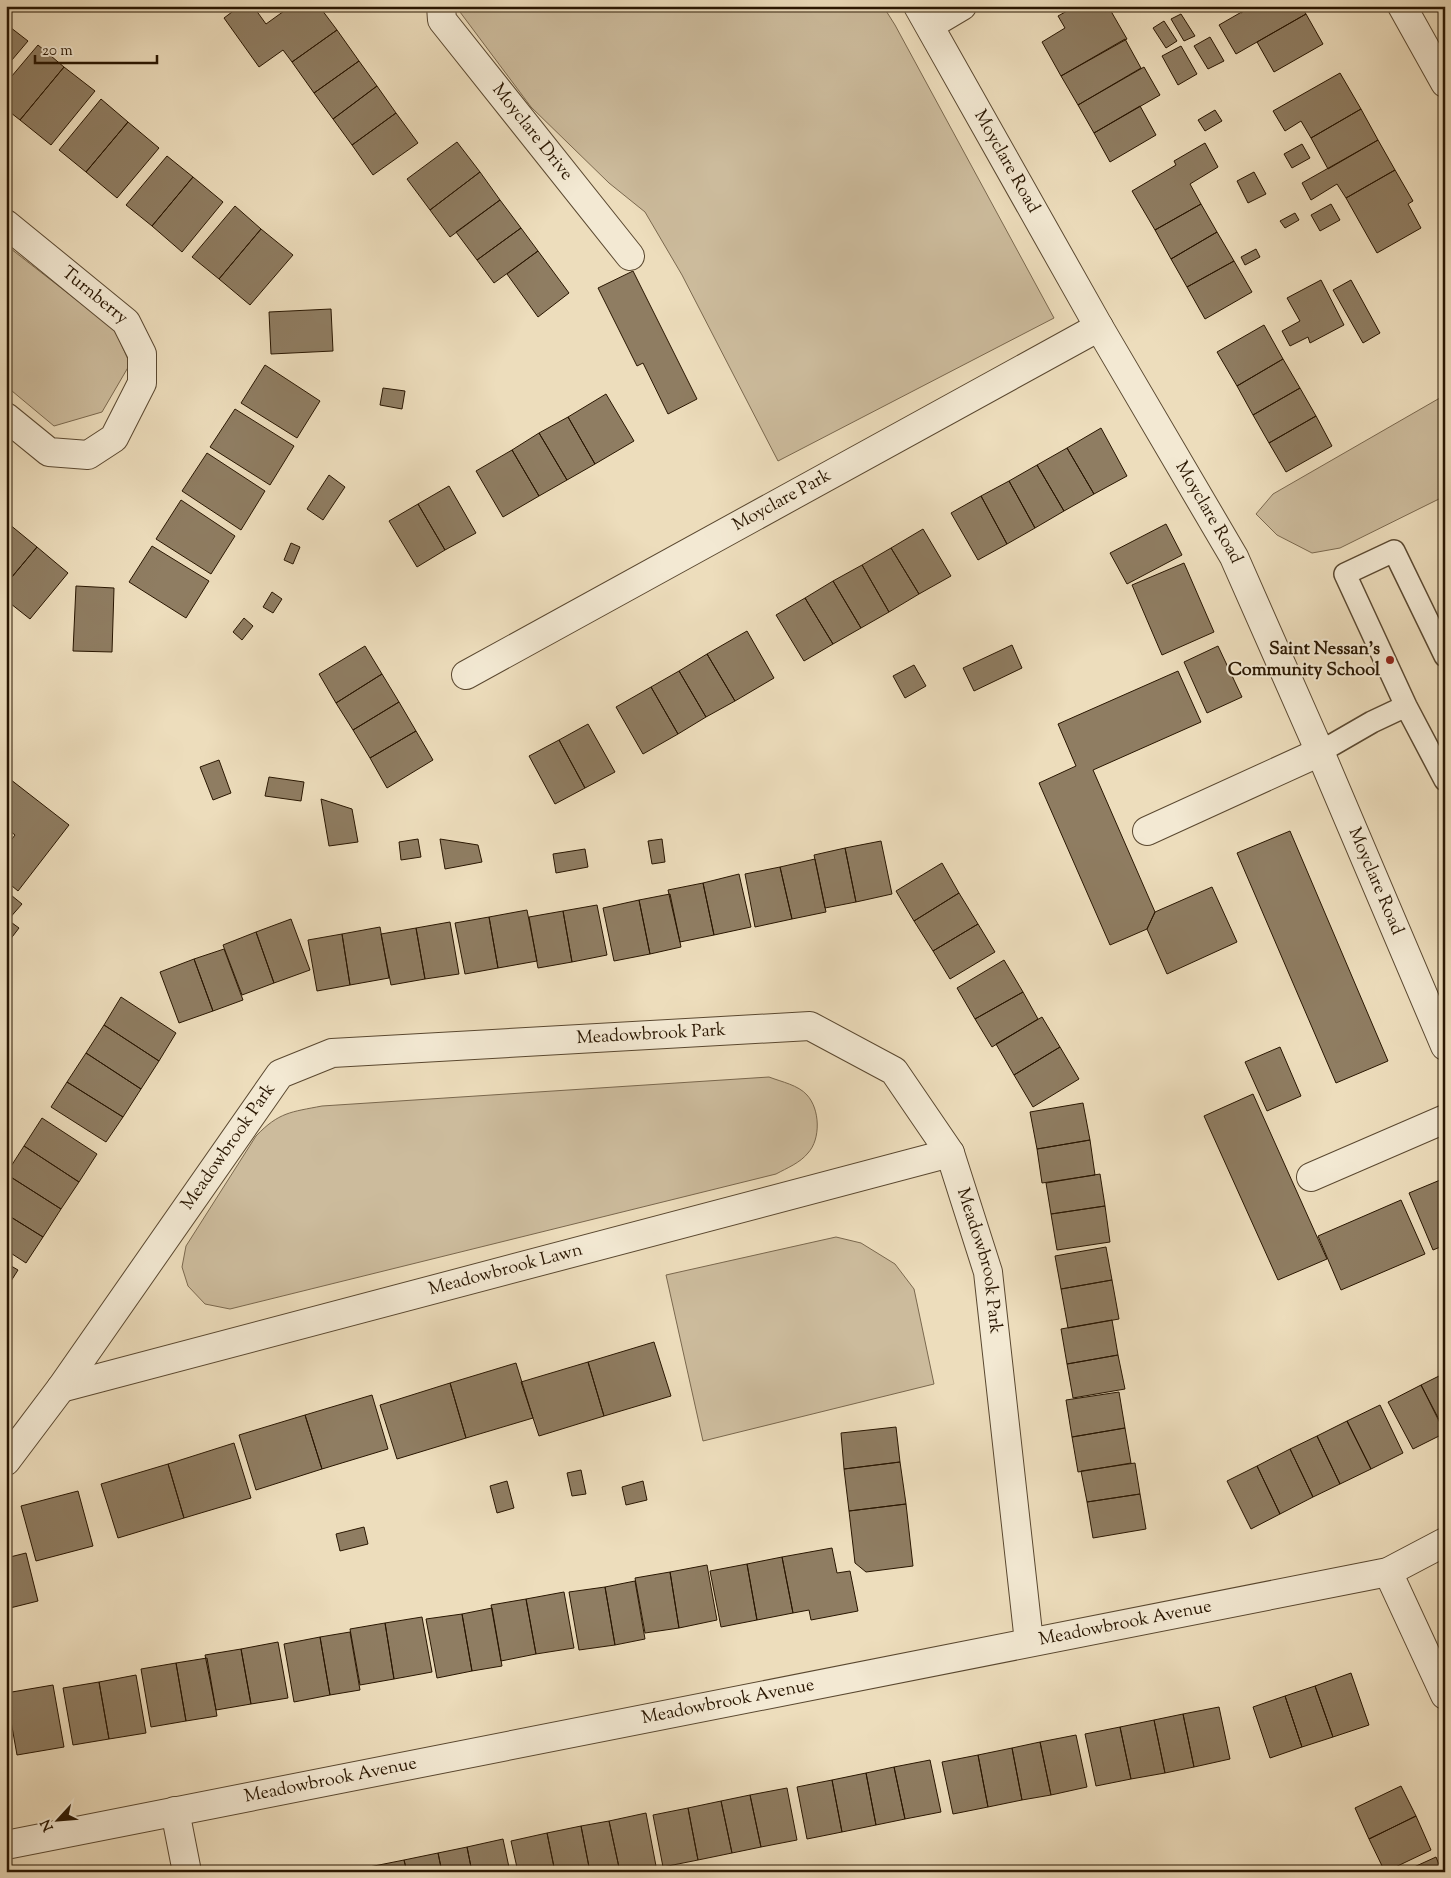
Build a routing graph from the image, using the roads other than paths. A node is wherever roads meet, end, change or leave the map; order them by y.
1 (441, 6) edge
2 (962, 6) edge
3 (1402, 6) edge
4 (924, 16) edge
5 (1445, 83) edge
6 (6, 224) edge
7 (630, 256) dead end
8 (1099, 327) junction
9 (6, 417) edge
10 (1445, 656) edge
11 (466, 675) dead end
12 (1406, 706) junction
13 (1320, 752) junction
14 (1445, 780) edge
15 (1147, 830) dead end
16 (1445, 1046) edge
17 (1445, 1119) edge
18 (950, 1153) junction
19 (1311, 1177) dead end
20 (61, 1388) junction
21 (6, 1461) edge
22 (1445, 1542) edge
23 (1388, 1572) junction
24 (1029, 1642) junction
25 (1445, 1695) edge
26 (175, 1811) junction
27 (6, 1845) edge
28 (187, 1872) edge

1 - 7 street, Moyclare Drive
2 - 4 street
3 - 5 street
4 - 8 street, Moyclare Road
6 - 9 street, Turnberry
8 - 11 street, Moyclare Park
8 - 13 street, Moyclare Road
10 - 12 lane
12 - 13 lane
12 - 14 lane
13 - 15 street
13 - 16 street, Moyclare Road
17 - 19 street
18 - 20 street, Meadowbrook Lawn
18 - 20 street, Meadowbrook Park
18 - 24 street, Meadowbrook Park
20 - 21 street, Meadowbrook Park
22 - 23 street, Meadowbrook Avenue
23 - 24 street, Meadowbrook Avenue
23 - 25 street
24 - 26 street, Meadowbrook Avenue
26 - 27 street, Meadowbrook Avenue
26 - 28 street

